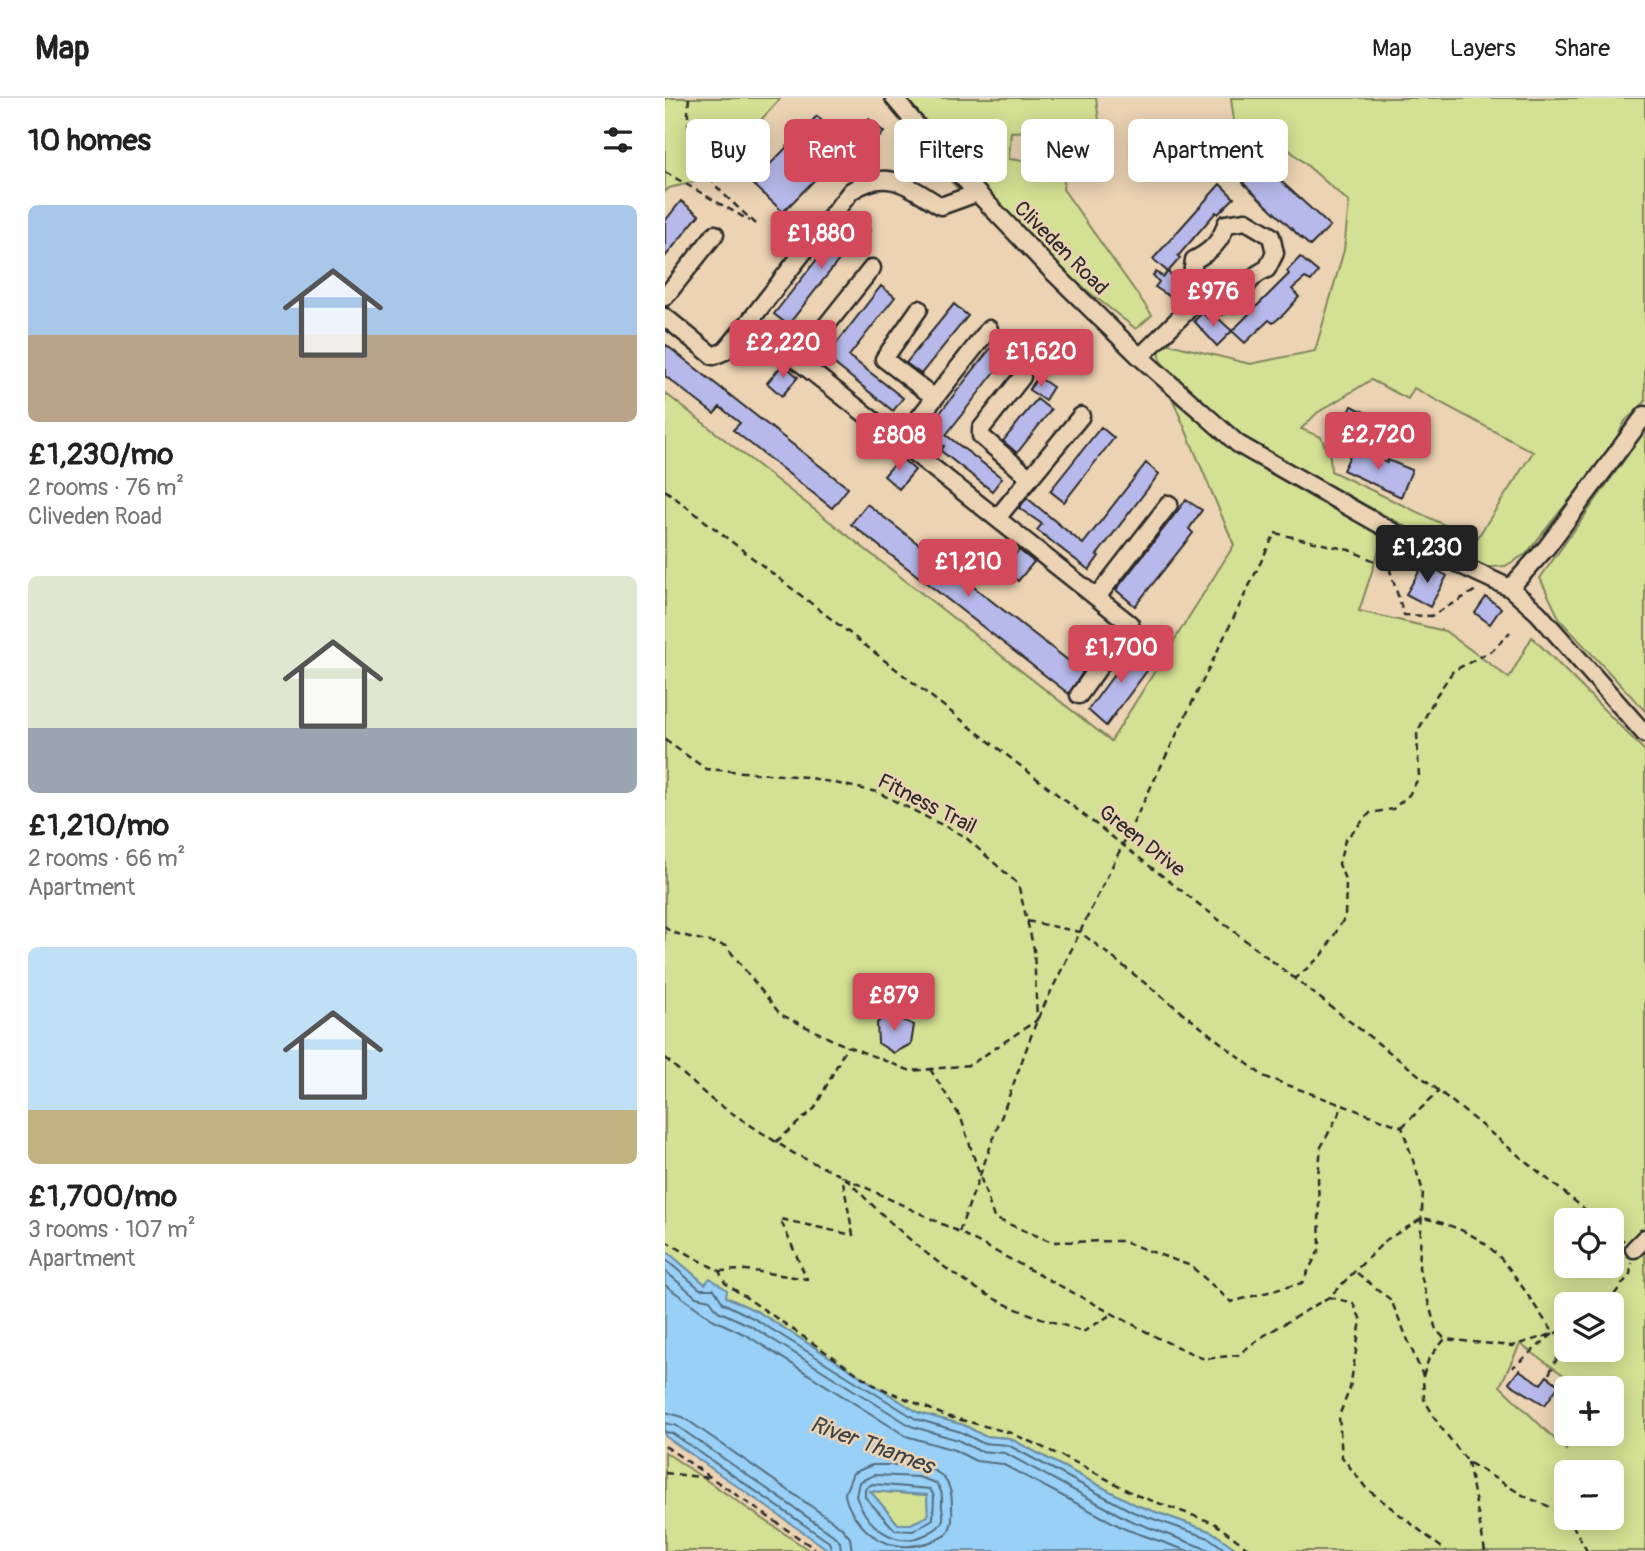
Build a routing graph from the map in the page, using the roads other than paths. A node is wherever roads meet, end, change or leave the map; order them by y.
1 (894, 98) edge
2 (977, 193) junction
3 (715, 234) dead end
4 (872, 268) dead end
5 (1206, 292) junction
6 (665, 298) edge
7 (919, 309) dead end
8 (665, 317) edge
9 (749, 322) junction
10 (989, 329) dead end
11 (1140, 357) junction
12 (798, 361) junction
13 (1021, 377) dead end
14 (935, 398) junction
15 (1645, 415) edge
16 (1081, 416) dead end
17 (898, 441) junction
18 (1030, 478) junction
19 (1169, 504) dead end
20 (997, 518) junction
21 (1510, 588) junction
22 (1097, 597) junction
23 (1079, 695) dead end
24 (1645, 734) edge

1 - 2 street, Cliveden Road
2 - 9 street
2 - 11 street, Cliveden Road
3 - 6 street
4 - 12 street
5 - 5 street
5 - 11 street
7 - 14 street
8 - 9 street
9 - 12 street
10 - 14 street
11 - 21 street, Cliveden Road
12 - 17 street
13 - 18 street
14 - 17 street
15 - 21 street
16 - 18 street
17 - 20 street
18 - 20 street
19 - 22 street
20 - 22 street
21 - 24 street, Cliveden Road
22 - 23 street

